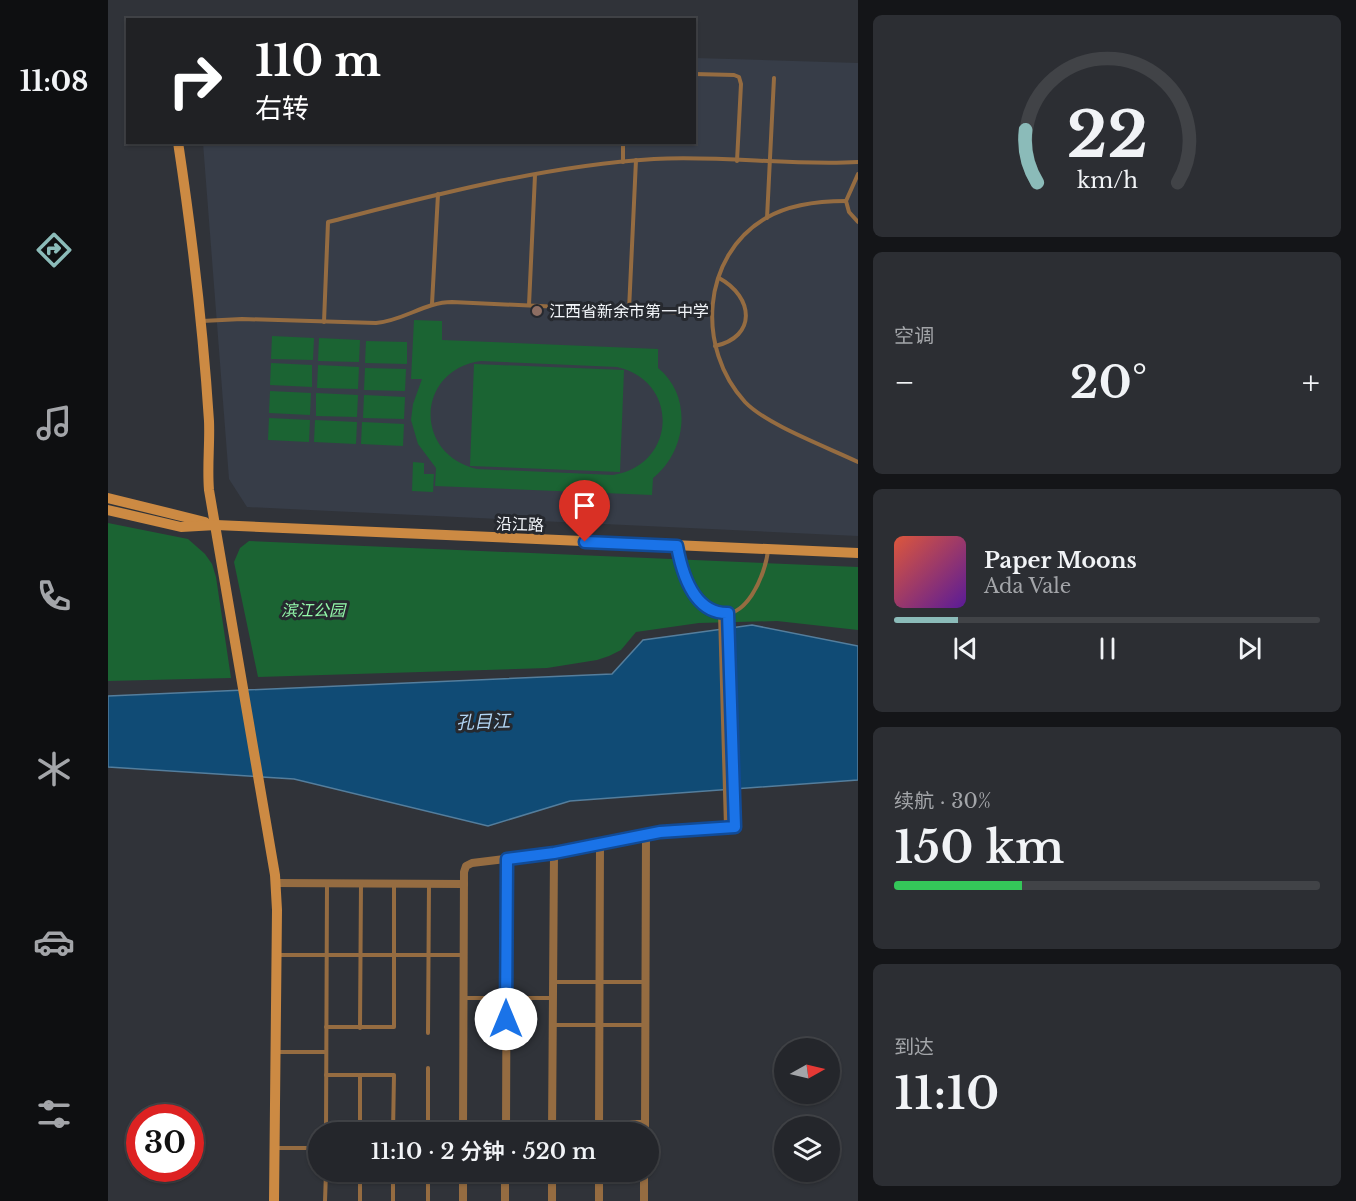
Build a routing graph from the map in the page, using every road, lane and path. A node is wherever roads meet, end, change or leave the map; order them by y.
1 (696, 74) edge
2 (774, 78) dead end
3 (178, 144) edge
4 (623, 144) edge
5 (636, 160) junction
6 (738, 161) junction
7 (622, 162) junction
8 (770, 162) junction
9 (858, 162) edge
10 (858, 174) edge
11 (535, 175) junction
12 (438, 194) junction
13 (846, 201) junction
14 (767, 218) junction
15 (858, 222) edge
16 (719, 278) junction
17 (432, 304) junction
18 (529, 305) junction
19 (629, 310) junction
20 (710, 314) junction
21 (200, 321) junction
22 (324, 322) junction
23 (715, 346) junction
24 (858, 462) edge
25 (108, 498) edge
26 (108, 510) edge
27 (216, 525) junction
28 (677, 546) junction
29 (768, 549) junction
30 (858, 553) edge
31 (720, 613) junction
32 (728, 613) junction
33 (730, 827) junction
34 (646, 834) junction
35 (600, 843) junction
36 (554, 853) junction
37 (507, 859) junction
38 (361, 883) junction
39 (276, 884) junction
40 (327, 884) junction
41 (394, 884) junction
42 (429, 884) junction
43 (464, 884) junction
44 (276, 955) junction
45 (326, 955) junction
46 (429, 955) junction
47 (464, 955) junction
48 (361, 956) junction
49 (394, 956) junction
50 (553, 982) junction
51 (600, 982) junction
52 (645, 982) junction
53 (464, 998) junction
54 (506, 998) junction
55 (553, 998) junction
56 (553, 1025) junction
57 (600, 1025) junction
58 (645, 1025) junction
59 (326, 1027) junction
60 (360, 1028) junction
61 (428, 1034) dead end
62 (276, 1052) junction
63 (326, 1052) junction
64 (428, 1068) dead end
65 (326, 1075) junction
66 (360, 1075) junction
67 (326, 1122) edge
68 (360, 1122) edge
69 (393, 1122) edge
70 (428, 1122) edge
71 (463, 1122) edge
72 (506, 1122) edge
73 (553, 1122) edge
74 (599, 1122) edge
75 (645, 1122) edge
76 (275, 1148) junction
77 (308, 1148) edge
78 (326, 1182) edge
79 (360, 1182) edge
80 (393, 1182) edge
81 (428, 1182) edge
82 (463, 1182) edge
83 (506, 1182) edge
84 (552, 1182) edge
85 (599, 1182) edge
86 (644, 1182) edge
87 (274, 1201) edge
88 (326, 1201) edge
89 (360, 1201) edge
90 (393, 1201) edge
91 (428, 1201) edge
92 (463, 1201) edge
93 (505, 1201) edge
94 (552, 1201) edge
95 (599, 1201) edge
96 (644, 1201) edge

1 - 6 lane
2 - 8 lane
3 - 21 street
4 - 7 lane
5 - 6 lane
5 - 7 lane
5 - 19 lane
6 - 8 lane
7 - 11 lane
8 - 9 lane
8 - 14 lane
10 - 13 lane
11 - 12 lane
11 - 18 lane
12 - 17 lane
12 - 22 lane
13 - 14 lane
13 - 15 lane
14 - 16 lane
16 - 20 lane
16 - 23 lane
17 - 18 lane
17 - 22 lane
18 - 19 lane
19 - 20 lane
20 - 23 lane
21 - 22 lane
21 - 27 street
23 - 24 lane
25 - 27 street, 沿江路
26 - 27 street, 沿江路
27 - 28 street, 沿江路
27 - 39 street
28 - 29 street, 沿江路
28 - 31 lane
29 - 30 street, 沿江路
29 - 32 lane
31 - 32 lane
31 - 33 lane
32 - 33 lane
33 - 34 street
34 - 35 street
34 - 52 street
35 - 36 street
35 - 51 street
36 - 37 street
36 - 50 street
37 - 43 street
37 - 54 street
38 - 40 street
38 - 41 street
38 - 48 lane
39 - 40 street
39 - 44 street
40 - 45 lane
41 - 42 street
41 - 49 lane
42 - 43 street
42 - 46 lane
43 - 47 street
44 - 45 lane
44 - 62 street
45 - 48 lane
45 - 59 lane
46 - 47 lane
46 - 49 lane
46 - 61 lane
47 - 53 street
48 - 49 lane
48 - 60 lane
49 - 60 lane
50 - 51 lane
50 - 55 street
51 - 52 lane
51 - 57 street
52 - 58 street
53 - 54 lane
53 - 71 street
54 - 55 lane
54 - 72 street
55 - 56 street
56 - 57 lane
56 - 73 street
57 - 58 lane
57 - 74 street
58 - 75 street
59 - 60 lane
59 - 63 lane
62 - 63 lane
62 - 76 street
63 - 65 lane
64 - 70 lane
65 - 66 lane
65 - 67 lane
66 - 68 lane
66 - 69 lane
76 - 77 lane
76 - 87 street
78 - 88 lane
79 - 89 lane
80 - 90 lane
81 - 91 lane
82 - 92 street
83 - 93 street
84 - 94 street
85 - 95 street
86 - 96 street

